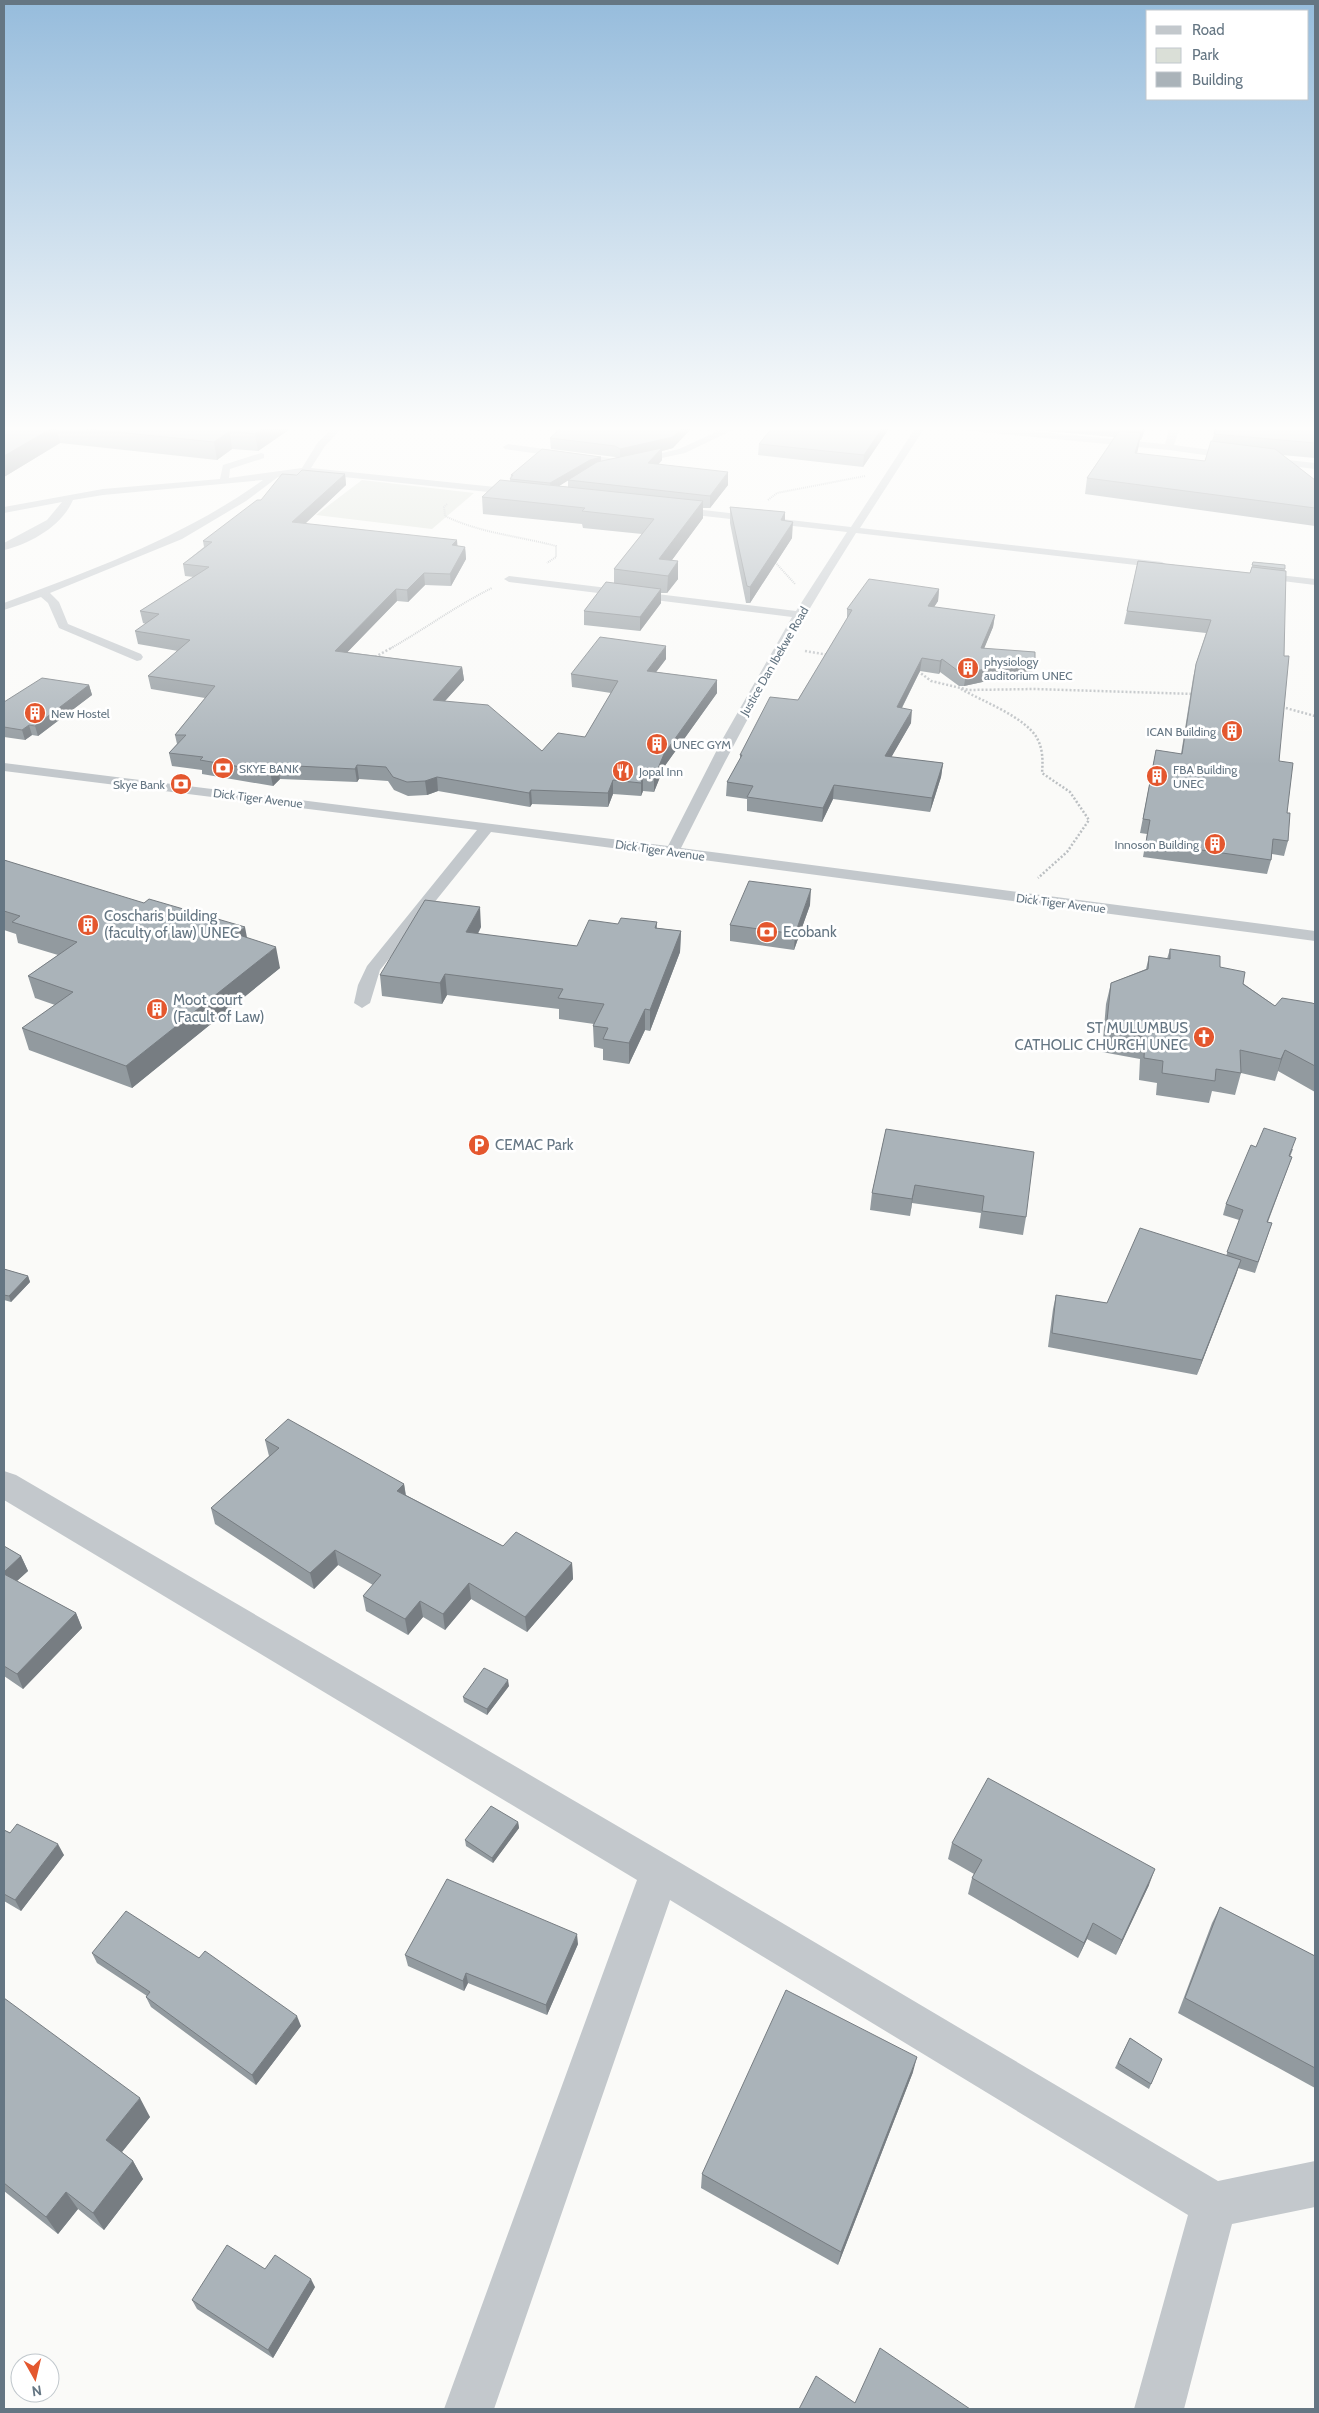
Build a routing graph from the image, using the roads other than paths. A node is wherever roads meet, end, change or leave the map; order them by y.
1 (17, 540) edge
2 (169, 540) edge
3 (846, 540) edge
4 (937, 540) edge
5 (4, 547) edge
6 (1170, 566) edge
7 (1247, 575) edge
8 (509, 580) road end
9 (1315, 582) edge
10 (43, 592) junction
11 (4, 607) edge
12 (800, 615) junction
13 (137, 657) dead end
14 (4, 768) edge
15 (487, 827) junction
16 (672, 852) junction
17 (1315, 936) edge
18 (362, 1003) dead end
19 (4, 1484) edge
20 (660, 1872) junction
21 (1315, 2184) edge
22 (1214, 2205) junction
23 (469, 2409) edge
24 (1159, 2409) edge

1 - 5 lane
2 - 10 lane
3 - 12 lane, Justice Dan Ibekwe Road
4 - 6 lane
7 - 9 lane
8 - 12 lane
10 - 11 lane
10 - 13 lane
12 - 16 lane, Justice Dan Ibekwe Road
14 - 15 lane, Dick Tiger Avenue
15 - 16 lane, Dick Tiger Avenue
15 - 18 lane
16 - 17 lane, Dick Tiger Avenue
19 - 20 street
20 - 22 street
20 - 23 street
21 - 22 street
22 - 24 street

